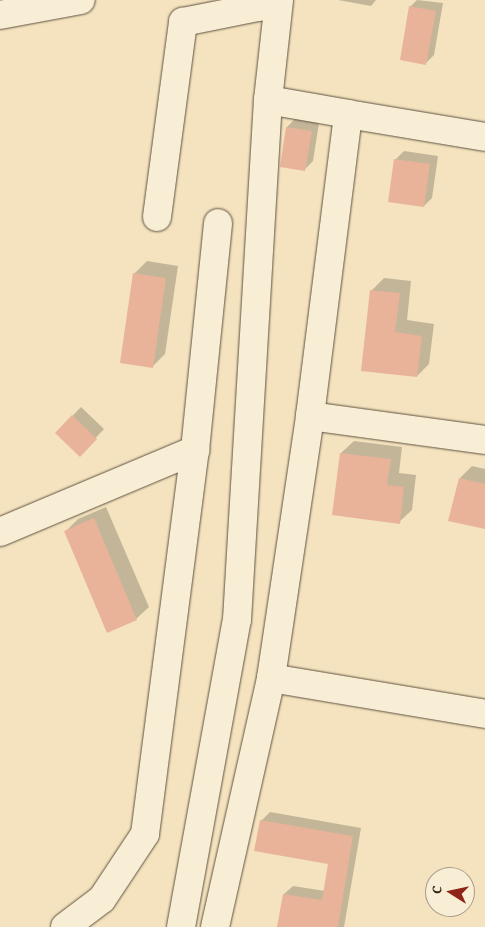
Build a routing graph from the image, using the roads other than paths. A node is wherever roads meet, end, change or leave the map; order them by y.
1 (81, 0) edge
2 (265, 0) edge
3 (279, 0) edge
4 (0, 15) edge
5 (268, 100) junction
6 (348, 114) junction
7 (485, 137) edge
8 (157, 217) dead end
9 (218, 224) dead end
10 (310, 416) junction
11 (485, 440) edge
12 (195, 450) junction
13 (0, 532) edge
14 (270, 678) junction
15 (485, 714) edge
16 (64, 927) edge
17 (180, 927) edge
18 (215, 927) edge

1 - 4 street
2 - 8 street
3 - 5 street
5 - 6 street
5 - 17 street
6 - 7 street
6 - 10 street
9 - 12 street
10 - 11 street
10 - 14 street
12 - 13 street
12 - 16 street
14 - 15 street
14 - 18 street

